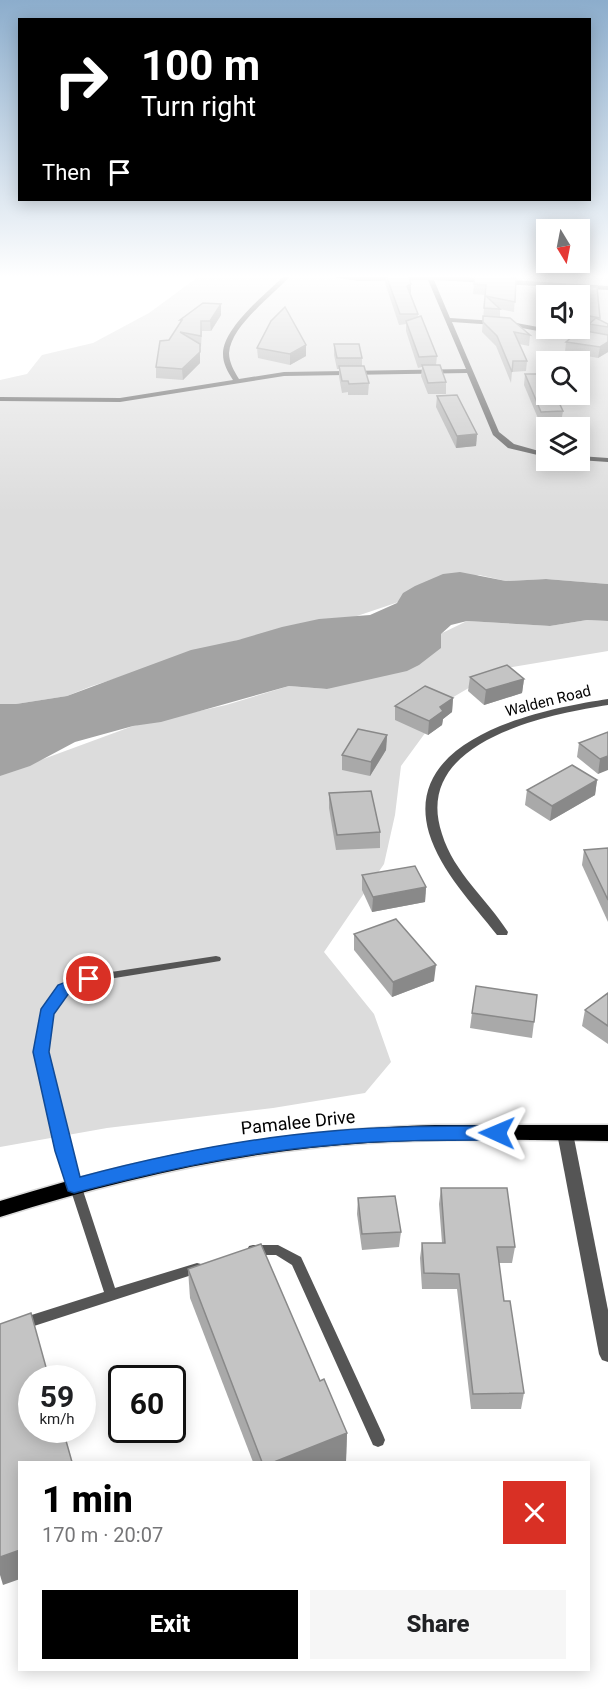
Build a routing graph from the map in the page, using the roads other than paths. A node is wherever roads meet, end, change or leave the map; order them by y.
1 (227, 354) edge
2 (462, 354) edge
3 (469, 370) junction
4 (237, 381) junction
5 (0, 399) edge
6 (536, 452) edge
7 (590, 459) edge
8 (608, 460) edge
9 (608, 702) edge
10 (502, 932) dead end
11 (216, 959) dead end
12 (565, 1133) junction
13 (608, 1134) edge
14 (74, 1186) junction
15 (0, 1209) edge
16 (239, 1254) edge
17 (207, 1264) edge
18 (111, 1295) junction
19 (0, 1331) edge
20 (608, 1353) edge
21 (378, 1440) dead end

1 - 4 street
2 - 3 street
3 - 4 street
3 - 6 street
4 - 5 street
7 - 8 street
9 - 10 street, Walden Road
11 - 14 lane
12 - 13 main road, Pamalee Drive
12 - 14 main road, Pamalee Drive
12 - 20 street
14 - 15 main road, Pamalee Drive
14 - 18 lane
16 - 21 lane
17 - 18 lane
18 - 19 lane

